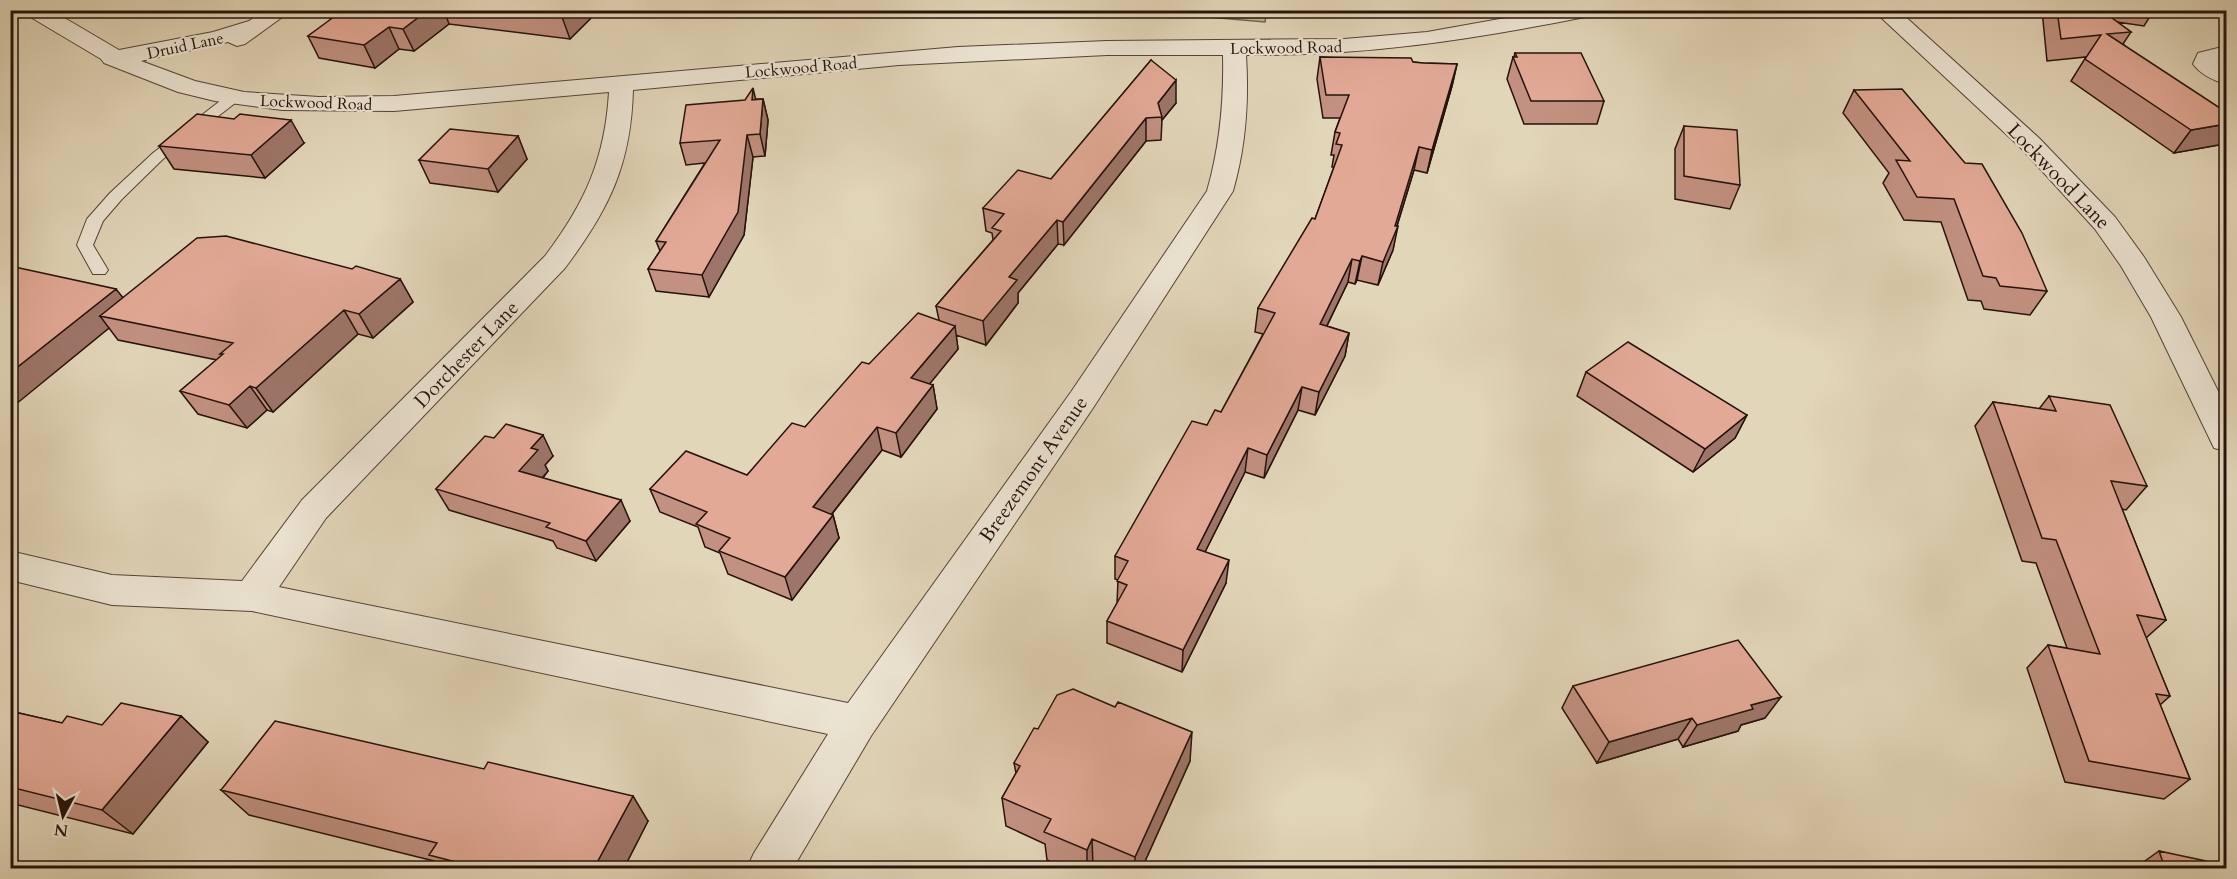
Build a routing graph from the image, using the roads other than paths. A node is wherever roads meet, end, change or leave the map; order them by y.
1 (35, 10) edge
2 (281, 10) edge
3 (1585, 10) edge
4 (1884, 10) edge
5 (256, 26) junction
6 (1234, 48) junction
7 (2226, 53) edge
8 (112, 58) junction
9 (2226, 77) edge
10 (174, 82) junction
11 (621, 84) junction
12 (234, 97) junction
13 (99, 270) dead end
14 (2226, 438) edge
15 (10, 565) edge
16 (252, 596) junction
17 (857, 723) junction
18 (768, 868) edge

1 - 8 street, Lockwood Road
2 - 5 street, Druid Lane
3 - 6 street, Lockwood Road
4 - 14 street, Lockwood Lane
5 - 8 street, Druid Lane
5 - 10 street, Druid Lane
6 - 11 street, Lockwood Road
6 - 17 street, Breezemont Avenue
7 - 9 street
8 - 10 street, Lockwood Road
10 - 12 street, Lockwood Road
11 - 12 street, Lockwood Road
11 - 16 street, Dorchester Lane
12 - 13 lane
15 - 16 street
16 - 17 street
17 - 18 street, Breezemont Avenue

